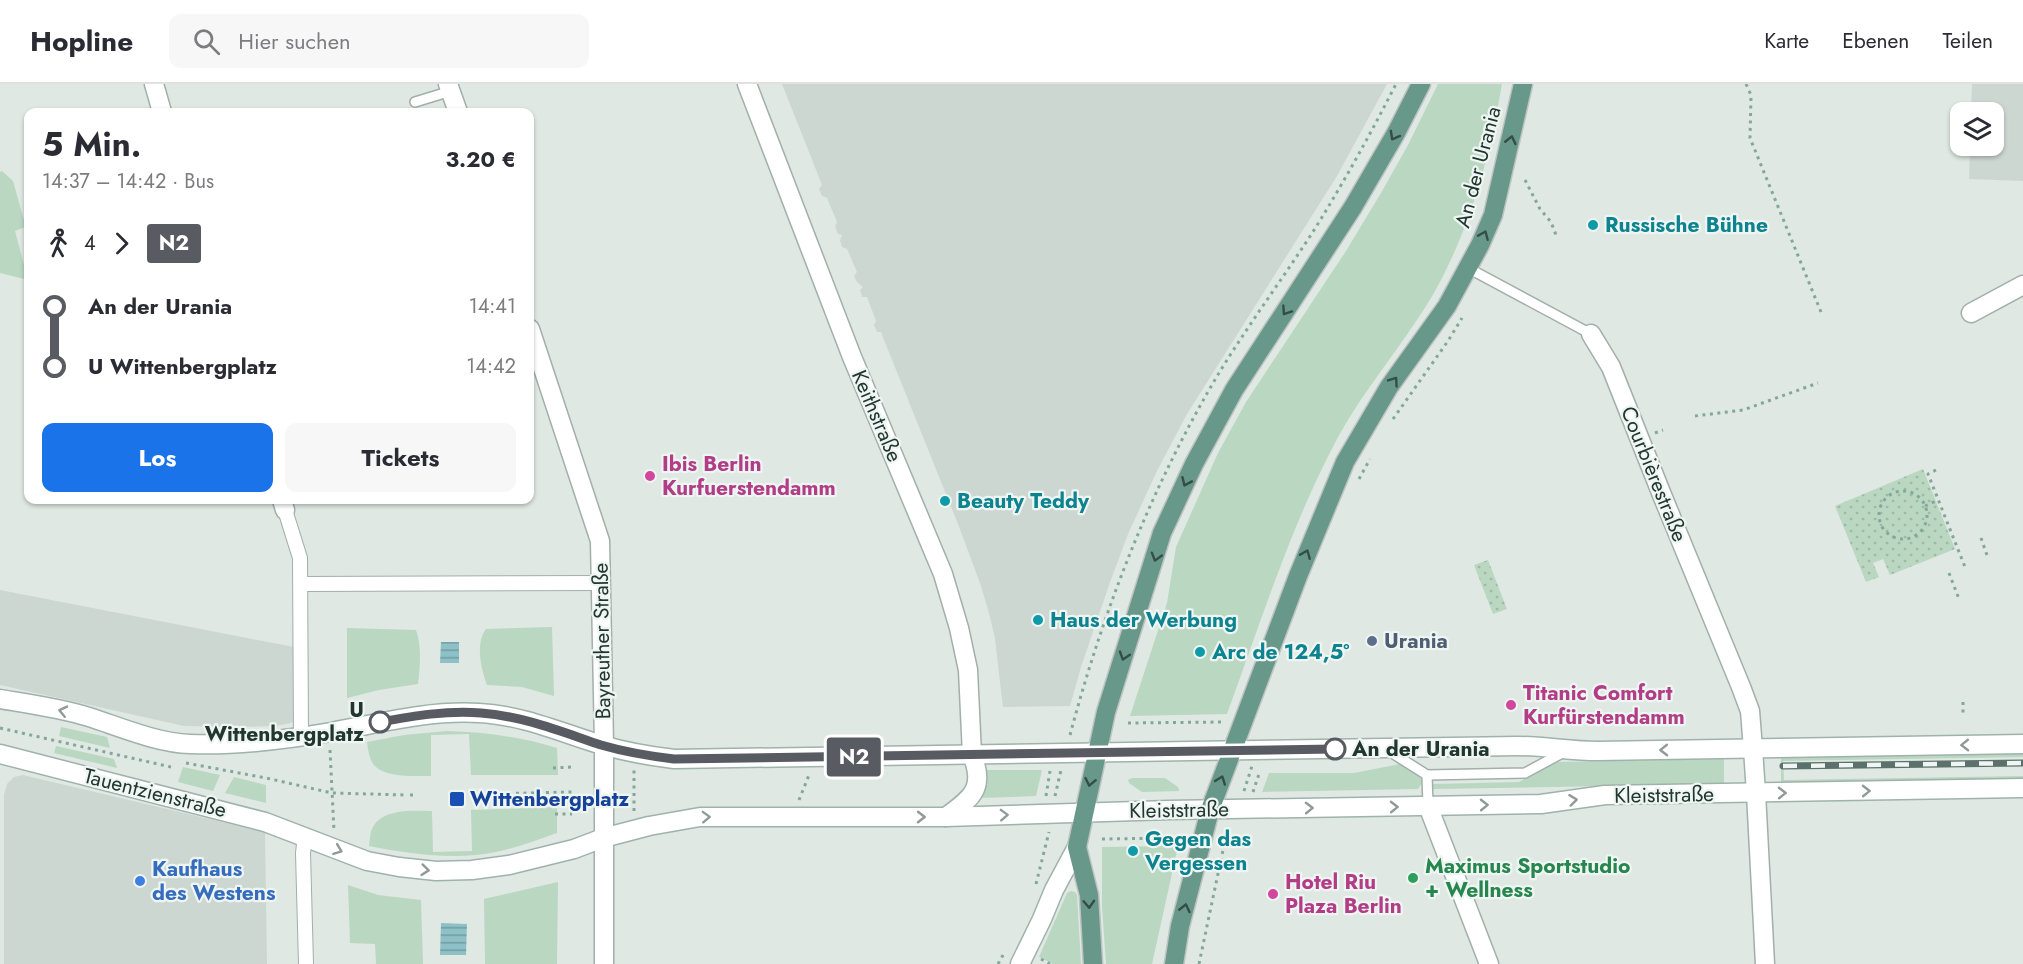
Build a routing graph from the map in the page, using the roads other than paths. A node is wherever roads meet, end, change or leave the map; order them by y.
1 (154, 84) edge
2 (747, 84) edge
3 (1420, 84) edge
4 (1523, 84) edge
5 (450, 87) edge
6 (415, 102) dead end
7 (161, 108) edge
8 (457, 108) edge
9 (1468, 268) junction
10 (2023, 285) edge
11 (1971, 313) dead end
12 (1591, 334) joint
13 (534, 340) edge
14 (283, 505) edge
15 (301, 584) junction
16 (602, 584) junction
17 (0, 699) edge
18 (301, 737) junction
19 (2023, 744) edge
20 (604, 745) junction
21 (1385, 748) junction
22 (1753, 749) junction
23 (1232, 750) junction
24 (1566, 751) junction
25 (1096, 752) junction
26 (0, 754) edge
27 (972, 755) junction
28 (1427, 775) junction
29 (2023, 788) edge
30 (1756, 793) junction
31 (1428, 806) junction
32 (1210, 810) junction
33 (1083, 812) junction
34 (946, 817) junction
35 (307, 837) junction
36 (603, 838) junction
37 (1077, 847) junction
38 (306, 964) edge
39 (604, 964) edge
40 (1020, 964) edge
41 (1093, 964) edge
42 (1174, 964) edge
43 (1489, 964) edge
44 (1765, 964) edge

1 - 7 main road
2 - 27 main road, Keithstraße
3 -> 25 main road
9 -> 4 main road, An der Urania
5 - 6 lane
5 - 8 main road
9 - 12 lane, Courbièrestraße
23 -> 9 main road, An der Urania
10 - 11 main road
12 - 22 main road, Courbièrestraße
13 - 16 main road, Bayreuther Straße
14 - 15 street
15 - 16 street
15 - 18 street
16 - 20 main road, Bayreuther Straße
18 -> 17 main road
18 - 20 main road
19 -> 22 main road
20 - 27 main road
20 - 36 main road, Bayreuther Straße
21 - 23 main road
21 - 24 main road
21 - 28 lane
22 -> 24 main road
22 - 30 main road
23 - 25 main road
32 -> 23 main road, An der Urania
24 - 28 lane
25 - 27 main road
25 -> 33 main road
26 - 35 main road, Tauentzienstraße
27 - 34 main road, Keithstraße
28 - 31 lane
30 -> 29 main road, Kleiststraße
31 -> 30 main road, Kleiststraße
30 - 44 main road
32 -> 31 main road, Kleiststraße
31 - 43 main road
32 - 33 main road, Kleiststraße
42 -> 32 main road, An der Urania
34 -> 33 main road, Kleiststraße
33 - 37 main road
36 -> 34 main road, Kleiststraße
35 -> 36 main road
35 - 38 street
36 - 39 main road, Bayreuther Straße
37 - 40 main road
37 -> 41 main road

